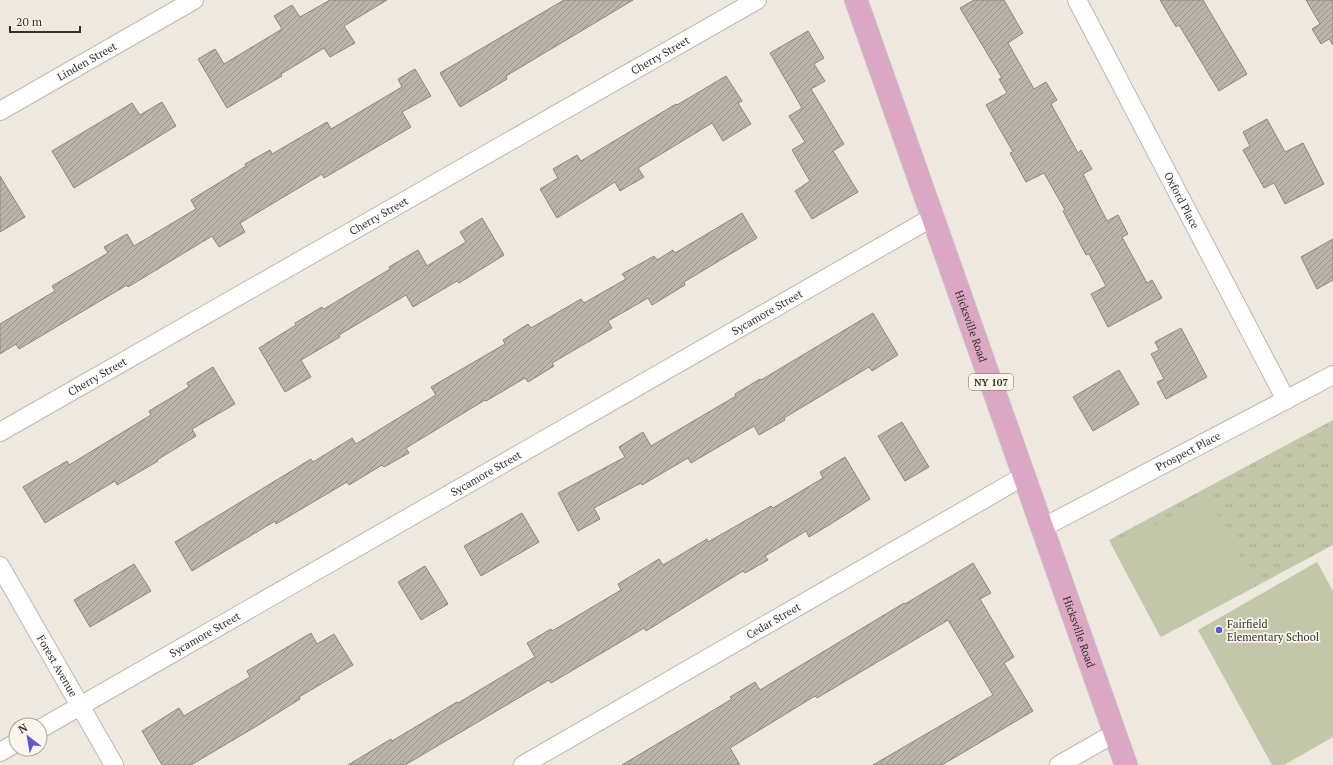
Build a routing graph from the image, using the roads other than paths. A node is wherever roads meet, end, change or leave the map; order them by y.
1 (194, 0) edge
2 (757, 0) edge
3 (856, 0) edge
4 (1077, 0) edge
5 (0, 111) edge
6 (933, 217) junction
7 (1333, 375) edge
8 (1286, 400) junction
9 (0, 432) edge
10 (1024, 476) junction
11 (1042, 528) junction
12 (0, 566) edge
13 (80, 706) junction
14 (48, 724) edge
15 (1115, 733) junction
16 (114, 765) edge
17 (523, 765) edge
18 (1059, 765) edge
19 (1126, 765) edge

1 - 5 street, Linden Street
2 - 9 street, Cherry Street
3 - 6 main road, Hicksville Road / NY 107
4 - 8 street, Oxford Place
6 - 10 main road, Hicksville Road / NY 107
6 - 13 street, Sycamore Street
7 - 8 street, Prospect Place
8 - 11 street, Prospect Place
10 - 11 main road, Hicksville Road / NY 107
10 - 17 street, Cedar Street
11 - 15 main road, Hicksville Road / NY 107
12 - 13 street, Forest Avenue
13 - 14 street, Sycamore Street
13 - 16 street, Forest Avenue
15 - 18 street
15 - 19 main road, Hicksville Road / NY 107

